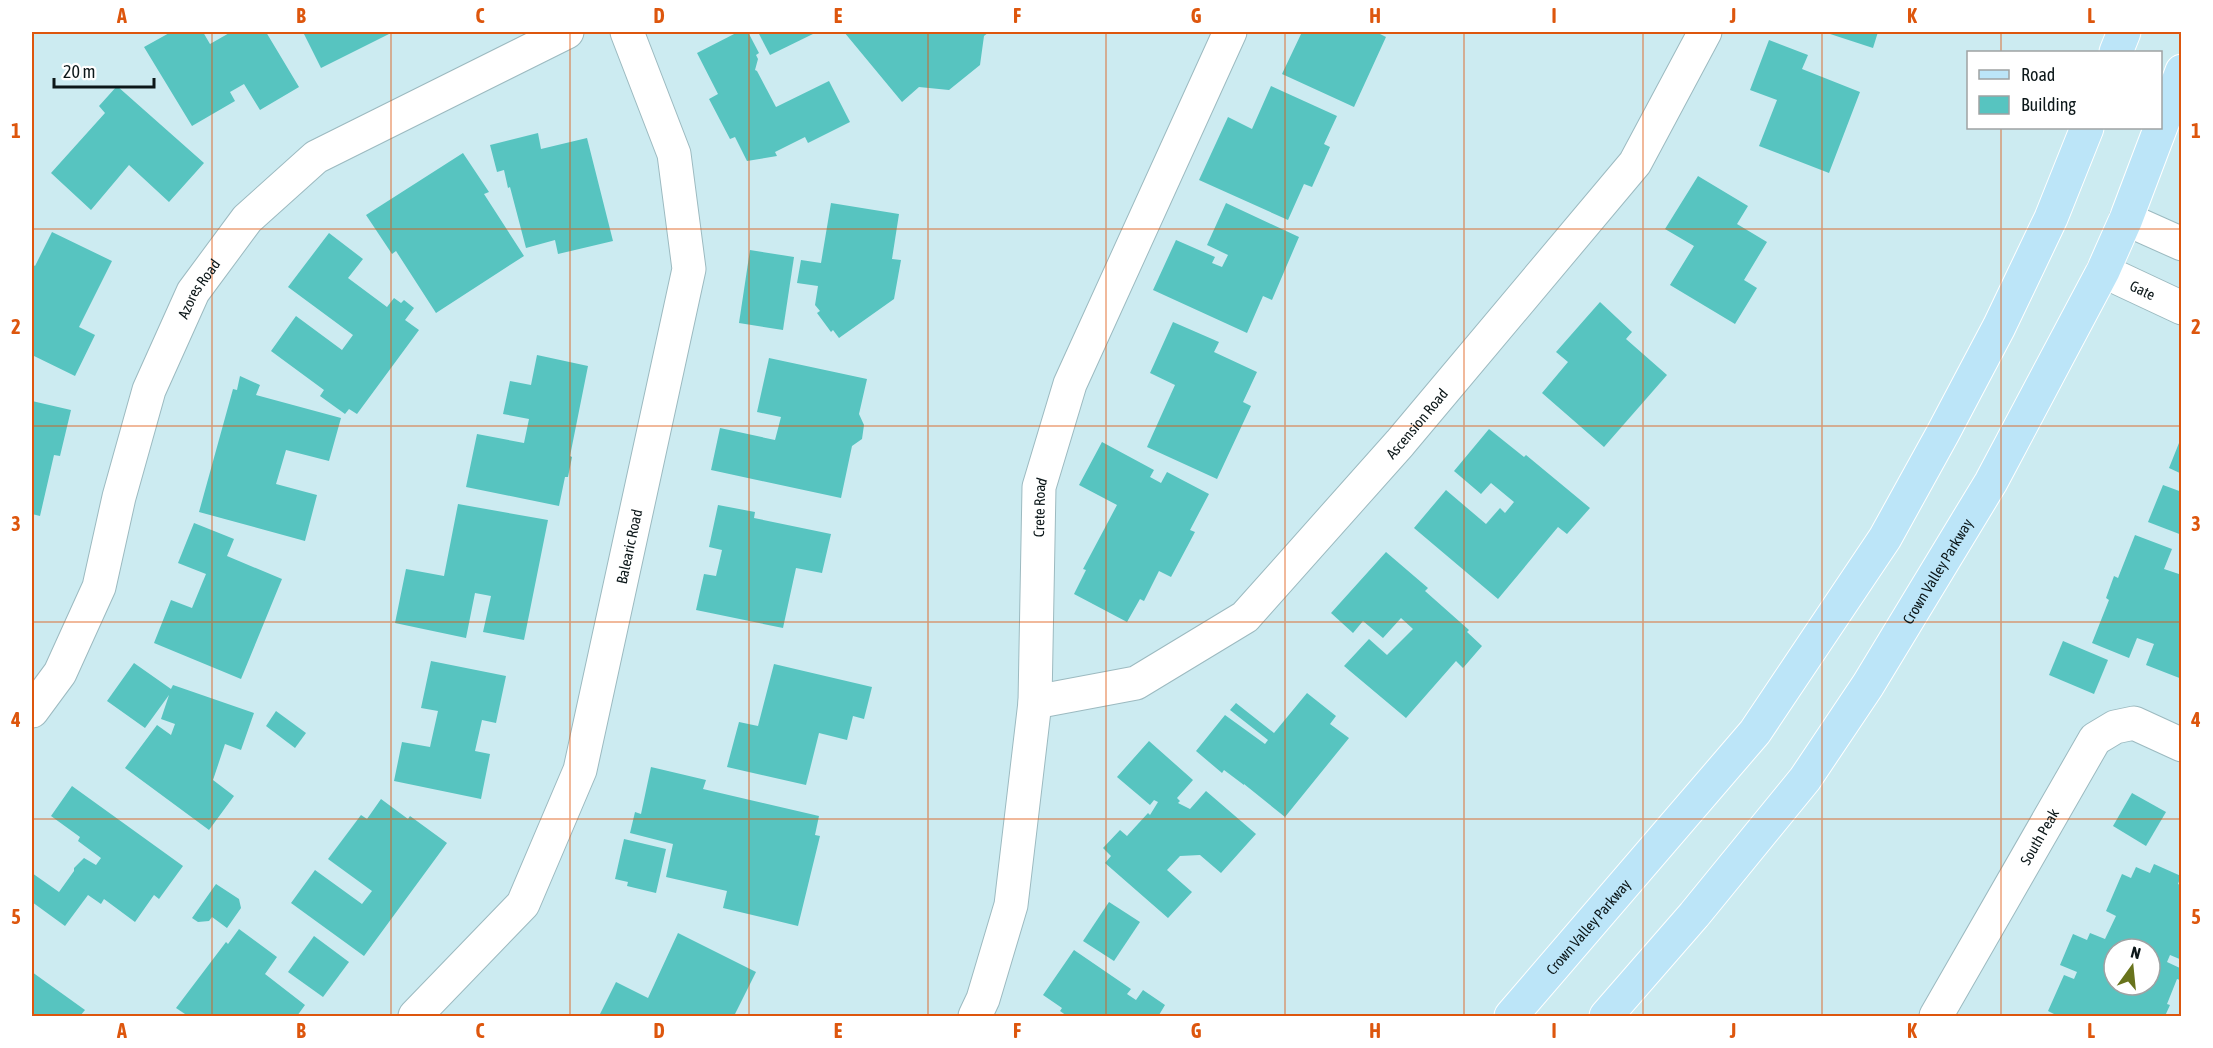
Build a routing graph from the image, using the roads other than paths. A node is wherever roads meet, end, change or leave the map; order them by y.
1 (567, 32) edge
2 (627, 32) edge
3 (1230, 32) edge
4 (1705, 32) edge
5 (2124, 32) edge
6 (2116, 51) edge
7 (2181, 72) edge
8 (2162, 123) edge
9 (2087, 129) edge
10 (2160, 129) edge
11 (2126, 219) junction
12 (2181, 244) edge
13 (2103, 271) junction
14 (2181, 308) edge
15 (1035, 702) junction
16 (32, 711) edge
17 (2181, 746) edge
18 (415, 1017) edge
19 (975, 1017) edge
20 (1511, 1017) edge
21 (1606, 1017) edge
22 (1936, 1017) edge

1 - 16 street, Azores Road
2 - 18 street, Balearic Road
3 - 15 street, Crete Road
4 - 15 street, Ascension Road
5 - 6 main road
7 - 8 main road, Crown Valley Parkway
9 - 20 main road, Crown Valley Parkway
10 - 11 main road, Crown Valley Parkway
11 - 12 street
11 - 13 main road, Crown Valley Parkway
13 - 14 street, Gate
13 - 21 main road, Crown Valley Parkway
15 - 19 street, Crete Road
17 - 22 street, South Peak

